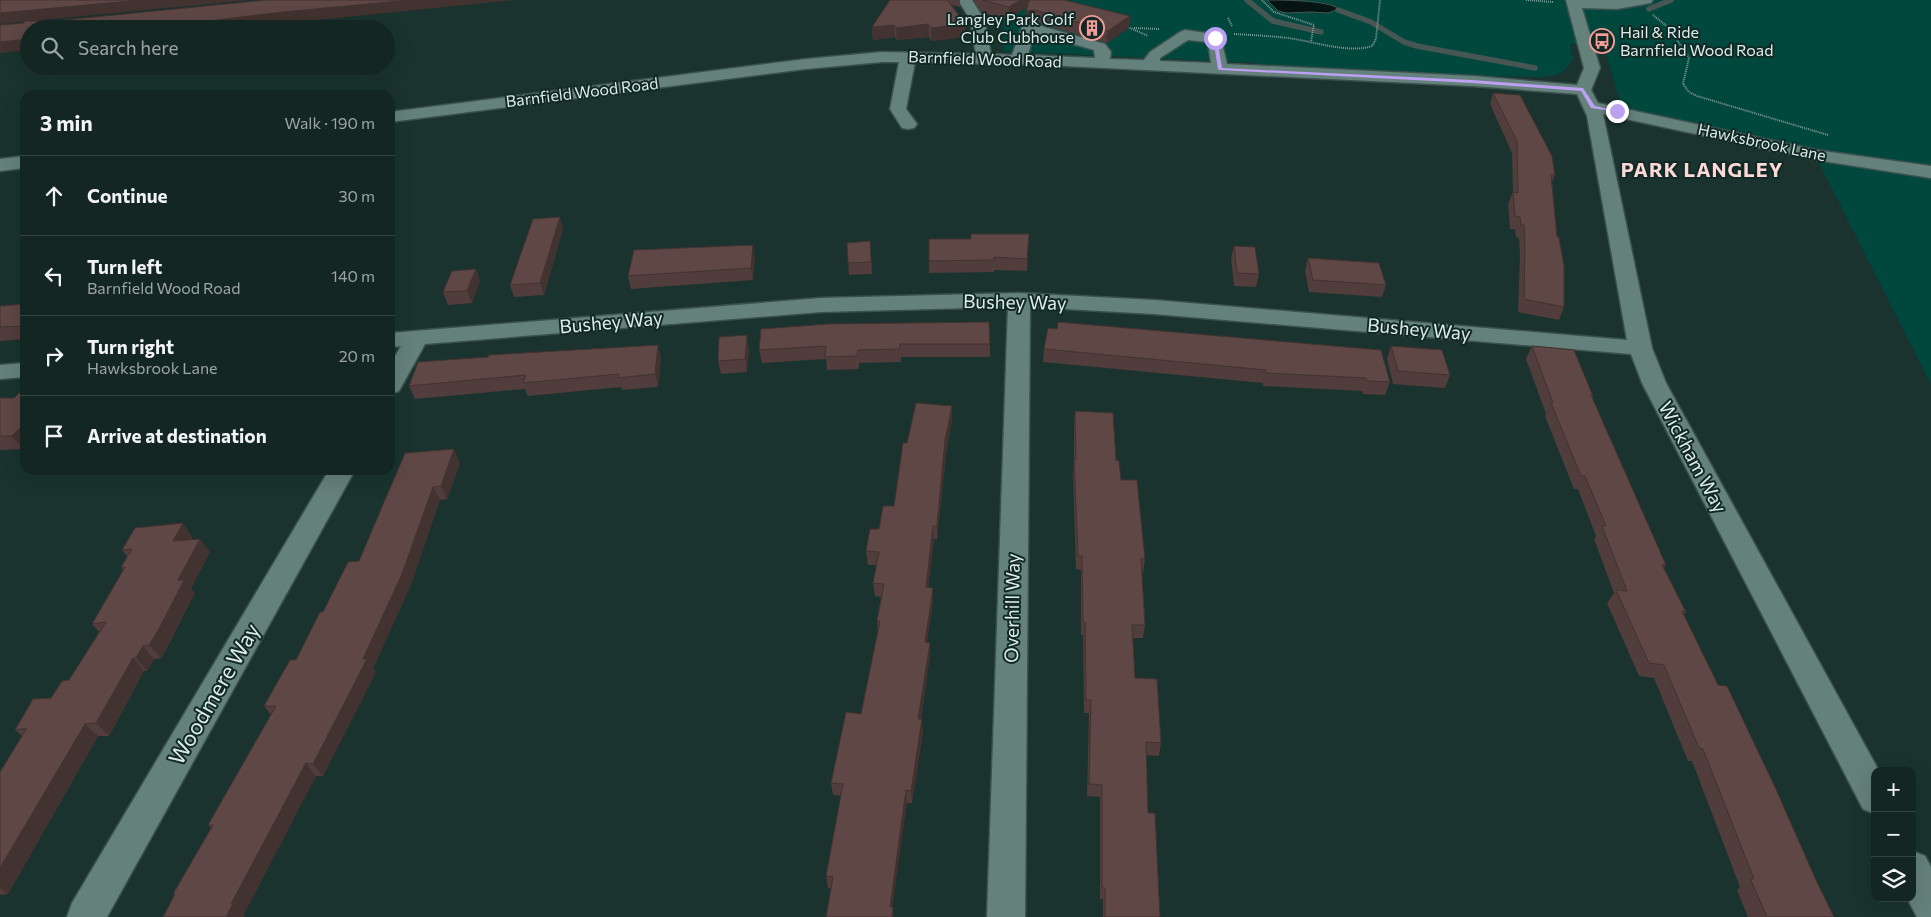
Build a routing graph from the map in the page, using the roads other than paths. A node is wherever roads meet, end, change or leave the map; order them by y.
1 (965, 0) edge
2 (1573, 1) edge
3 (1640, 2) edge
4 (1021, 51) junction
5 (908, 56) junction
6 (984, 58) junction
7 (1102, 63) junction
8 (1152, 65) junction
9 (1220, 69) junction
10 (1588, 99) junction
11 (395, 116) edge
12 (908, 124) dead end
13 (20, 163) edge
14 (0, 165) edge
15 (1931, 172) edge
16 (1019, 300) junction
17 (417, 338) junction
18 (395, 340) edge
19 (1640, 348) junction
20 (20, 370) edge
21 (0, 372) edge
22 (395, 377) edge
23 (339, 475) edge
24 (1871, 790) edge
25 (1916, 877) edge
26 (1931, 905) edge
27 (86, 917) edge
28 (1006, 917) edge

1 - 6 street
2 - 3 street
2 - 10 street
4 - 6 street, Barnfield Wood Road
4 - 7 street, Barnfield Wood Road
4 - 7 street
5 - 6 street, Barnfield Wood Road
5 - 11 street, Barnfield Wood Road
5 - 12 street
7 - 8 street, Barnfield Wood Road
8 - 9 street, Barnfield Wood Road
8 - 9 street
9 - 10 street, Barnfield Wood Road
10 - 15 street, Hawksbrook Lane
10 - 19 street, Wickham Way
13 - 14 street
16 - 17 street, Bushey Way
16 - 19 street, Bushey Way
16 - 28 street, Overhill Way
17 - 18 street, Bushey Way
17 - 22 street
19 - 24 street, Wickham Way
20 - 21 street
23 - 27 street, Woodmere Way
25 - 26 street

